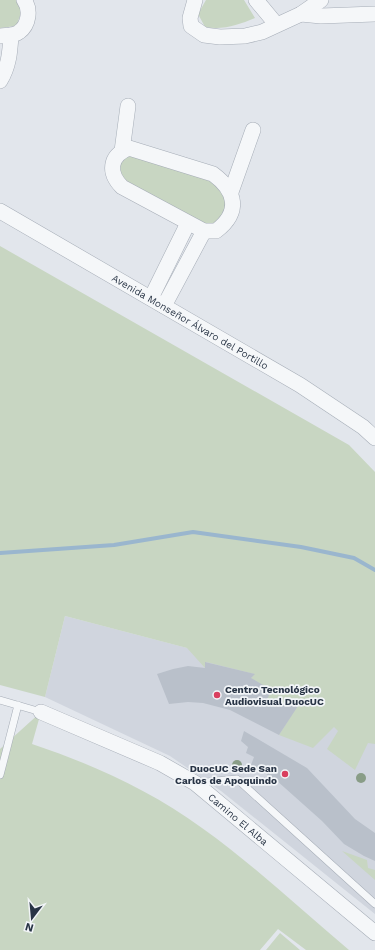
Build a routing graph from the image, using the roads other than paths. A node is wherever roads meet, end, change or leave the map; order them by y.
1 (195, 0) edge
2 (256, 0) edge
3 (321, 0) edge
4 (28, 1) edge
5 (301, 14) junction
6 (375, 14) edge
7 (276, 24) junction
8 (6, 35) edge
9 (0, 81) edge
10 (128, 106) dead end
11 (253, 130) dead end
12 (122, 151) junction
13 (231, 192) junction
14 (0, 211) edge
15 (188, 223) junction
16 (204, 231) junction
17 (150, 298) junction
18 (164, 306) junction
19 (375, 438) edge
20 (0, 700) edge
21 (18, 705) junction
22 (41, 712) joint
23 (0, 775) edge
24 (195, 783) junction
25 (375, 904) edge
26 (375, 933) edge

1 - 7 street
2 - 7 street
3 - 5 street
4 - 8 street
5 - 6 street
5 - 7 street
8 - 9 street
10 - 12 street
11 - 13 street
12 - 13 street
12 - 15 street
13 - 16 street
14 - 17 street, Avenida Monseñor Álvaro del Portillo
15 - 16 street
15 - 17 street
16 - 18 street
17 - 18 street, Avenida Monseñor Álvaro del Portillo
18 - 19 street, Avenida Monseñor Álvaro del Portillo
20 - 21 lane
21 - 22 lane
21 - 23 lane
22 - 24 street, Camino El Alba
24 - 25 lane
24 - 26 street, Camino El Alba

